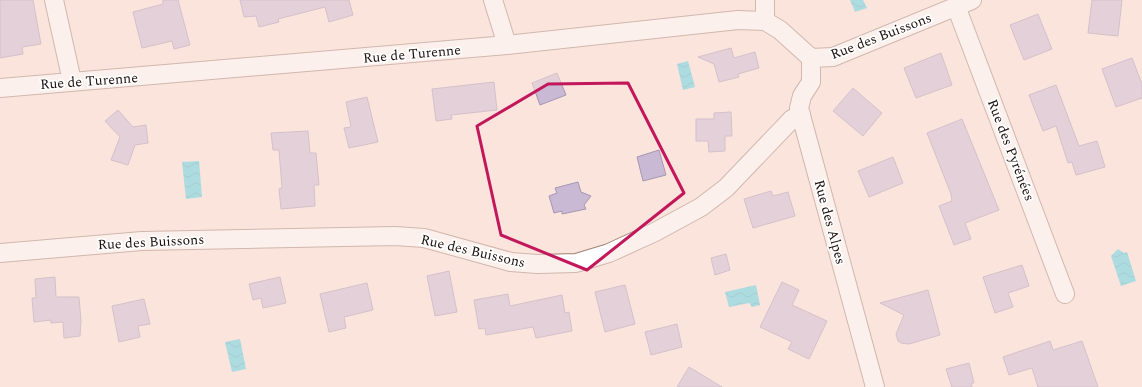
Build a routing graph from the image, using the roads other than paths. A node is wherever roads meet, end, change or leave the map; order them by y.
1 (54, 0) edge
2 (493, 0) edge
3 (765, 0) edge
4 (964, 3) edge
5 (765, 22) junction
6 (507, 46) junction
7 (811, 58) junction
8 (72, 82) junction
9 (0, 88) edge
10 (801, 114) junction
11 (0, 253) edge
12 (1065, 294) dead end
13 (874, 387) edge

1 - 8 street
2 - 6 street
3 - 5 street
4 - 7 street, Rue des Buissons
4 - 12 street, Rue des Pyrénées
5 - 6 street, Rue de Turenne
5 - 7 street, Rue de Turenne
6 - 8 street, Rue de Turenne
7 - 10 street, Rue des Alpes
8 - 9 street, Rue de Turenne
10 - 11 street, Rue des Buissons
10 - 13 street, Rue des Alpes

